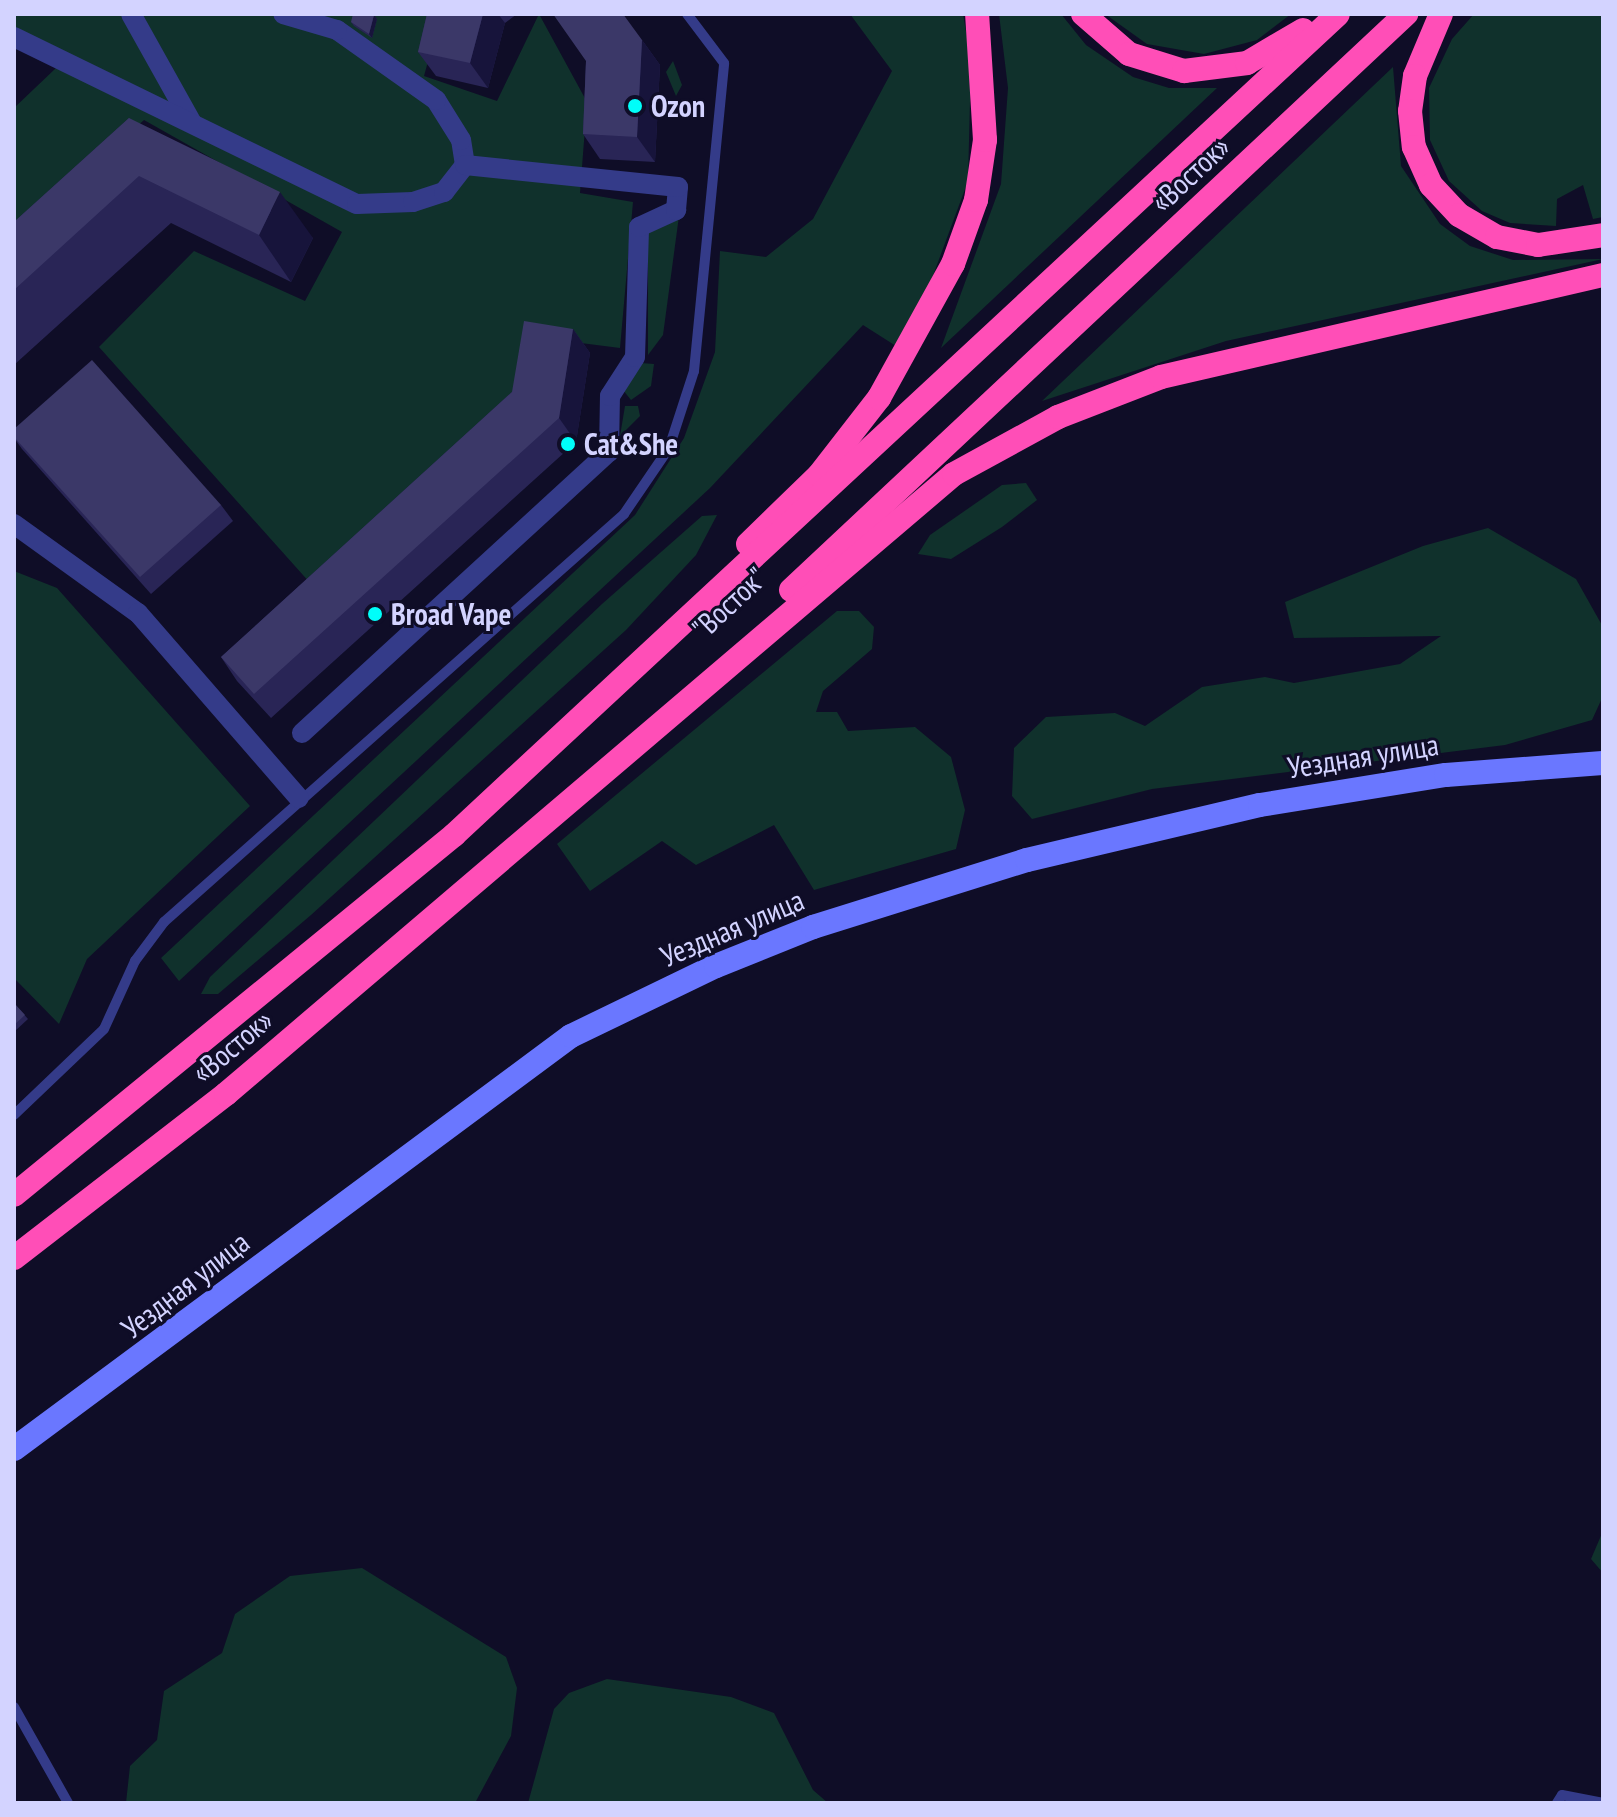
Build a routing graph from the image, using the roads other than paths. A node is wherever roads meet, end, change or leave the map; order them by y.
1 (131, 14) edge
2 (283, 14) edge
3 (687, 14) edge
4 (977, 14) edge
5 (1083, 14) edge
6 (1324, 14) edge
7 (1338, 14) edge
8 (1406, 14) edge
9 (1441, 14) edge
10 (14, 37) edge
11 (192, 123) junction
12 (465, 165) junction
13 (1600, 236) edge
14 (1603, 275) edge
15 (1019, 380) joint
16 (14, 524) edge
17 (302, 733) dead end
18 (1603, 763) edge
19 (299, 798) junction
20 (454, 835) junction
21 (483, 874) junction
22 (14, 1115) edge
23 (14, 1195) edge
24 (48, 1233) junction
25 (14, 1258) edge
26 (14, 1269) edge
27 (42, 1432) junction
28 (14, 1449) edge
29 (14, 1459) edge
30 (14, 1707) edge
31 (68, 1803) edge
32 (1557, 1803) edge
33 (1603, 1803) edge

1 - 11 street
2 - 12 street
3 - 19 lane
4 - 20 highway
5 - 6 highway
7 - 20 highway
8 - 15 highway, «Восток»
9 - 13 highway
10 - 11 street
11 - 12 street
12 - 17 street
14 - 21 highway
15 - 21 highway, "Восток"
16 - 19 street
18 - 27 street, Уездная улица
19 - 22 lane
20 - 23 highway, «Восток»
21 - 24 highway, «Восток»
24 - 25 highway, «Восток»
24 - 26 street
27 - 28 street, Уездная улица
27 - 29 street
30 - 31 lane
32 - 33 lane

